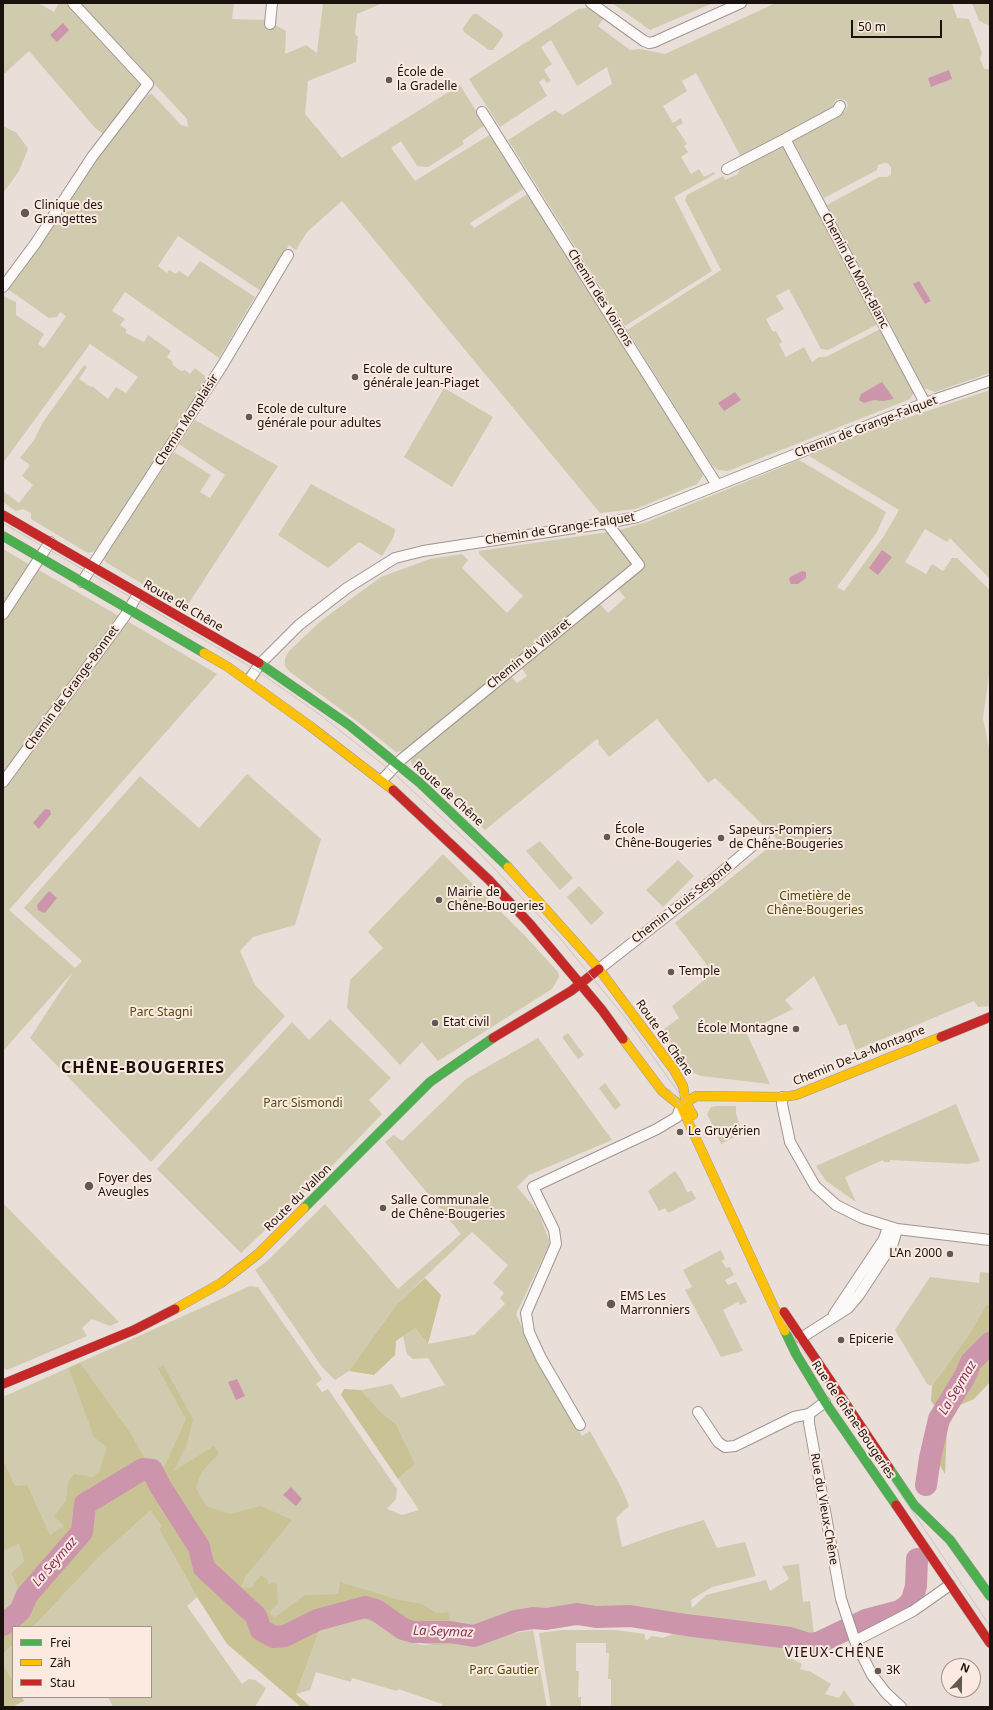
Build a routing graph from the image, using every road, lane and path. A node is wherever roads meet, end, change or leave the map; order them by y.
1 (73, 3) edge
2 (272, 3) edge
3 (591, 3) edge
4 (741, 3) edge
5 (270, 24) dead end
6 (840, 106) dead end
7 (482, 112) dead end
8 (785, 139) junction
9 (727, 169) dead end
10 (288, 255) dead end
11 (3, 287) edge
12 (990, 381) edge
13 (924, 403) junction
14 (717, 485) junction
15 (3, 515) edge
16 (607, 523) junction
17 (3, 536) edge
18 (50, 542) junction
19 (40, 558) junction
20 (92, 567) junction
21 (82, 582) junction
22 (138, 594) junction
23 (129, 610) junction
24 (3, 614) edge
25 (260, 664) junction
26 (249, 680) junction
27 (396, 764) junction
28 (382, 780) junction
29 (3, 782) edge
30 (764, 836) dead end
31 (598, 969) junction
32 (581, 984) junction
33 (990, 1017) edge
34 (782, 1097) junction
35 (683, 1105) junction
36 (892, 1228) junction
37 (990, 1240) edge
38 (801, 1338) junction
39 (3, 1384) edge
40 (825, 1402) junction
41 (698, 1412) dead end
42 (809, 1414) junction
43 (580, 1425) dead end
44 (950, 1585) junction
45 (990, 1596) edge
46 (854, 1638) junction
47 (990, 1643) edge
48 (901, 1707) edge

1 - 11 street
2 - 5 street
3 - 4 street
6 - 8 street
7 - 14 street, Chemin des Voirons
8 - 9 street
8 - 13 street, Chemin du Mont-Blanc
10 - 20 street, Chemin Monplaisir
12 - 13 street, Chemin de Grange-Falquet
13 - 14 street, Chemin de Grange-Falquet
14 - 16 street, Chemin de Grange-Falquet
15 - 18 main road, Route de Chêne
16 - 25 street, Chemin de Grange-Falquet
16 - 27 street, Chemin du Villaret
17 - 19 main road
18 - 19 street
18 - 20 main road, Route de Chêne
19 - 21 main road
19 - 24 street
20 - 21 street, Chemin Monplaisir
20 - 22 main road, Route de Chêne
21 - 23 main road
22 - 23 street, Chemin de Grange-Bonnet
22 - 25 main road, Route de Chêne
23 - 26 main road
23 - 29 street, Chemin de Grange-Bonnet
25 - 26 street, Chemin de Grange-Falquet
25 - 27 main road, Route de Chêne
26 - 28 main road
27 - 28 street, Chemin du Villaret
27 - 31 main road, Route de Chêne
28 - 32 main road
30 - 31 street, Chemin Louis-Segond
31 - 32 main road, Route du Vallon
31 - 35 main road, Route de Chêne
32 - 35 main road
32 - 39 main road, Route du Vallon
33 - 34 main road, Chemin De-La-Montagne
34 - 35 main road, Chemin De-La-Montagne
34 - 36 street
35 - 38 main road
35 - 40 main road, Rue de Chêne-Bougeries
35 - 43 street
36 - 37 street
36 - 38 street
38 - 45 main road
40 - 42 street
40 - 44 main road, Rue de Chêne-Bougeries
41 - 42 street
42 - 46 street, Rue du Vieux-Chêne
44 - 46 street
44 - 47 main road, Rue de Chêne-Bougeries
46 - 48 street, Rue du Vieux-Chêne

